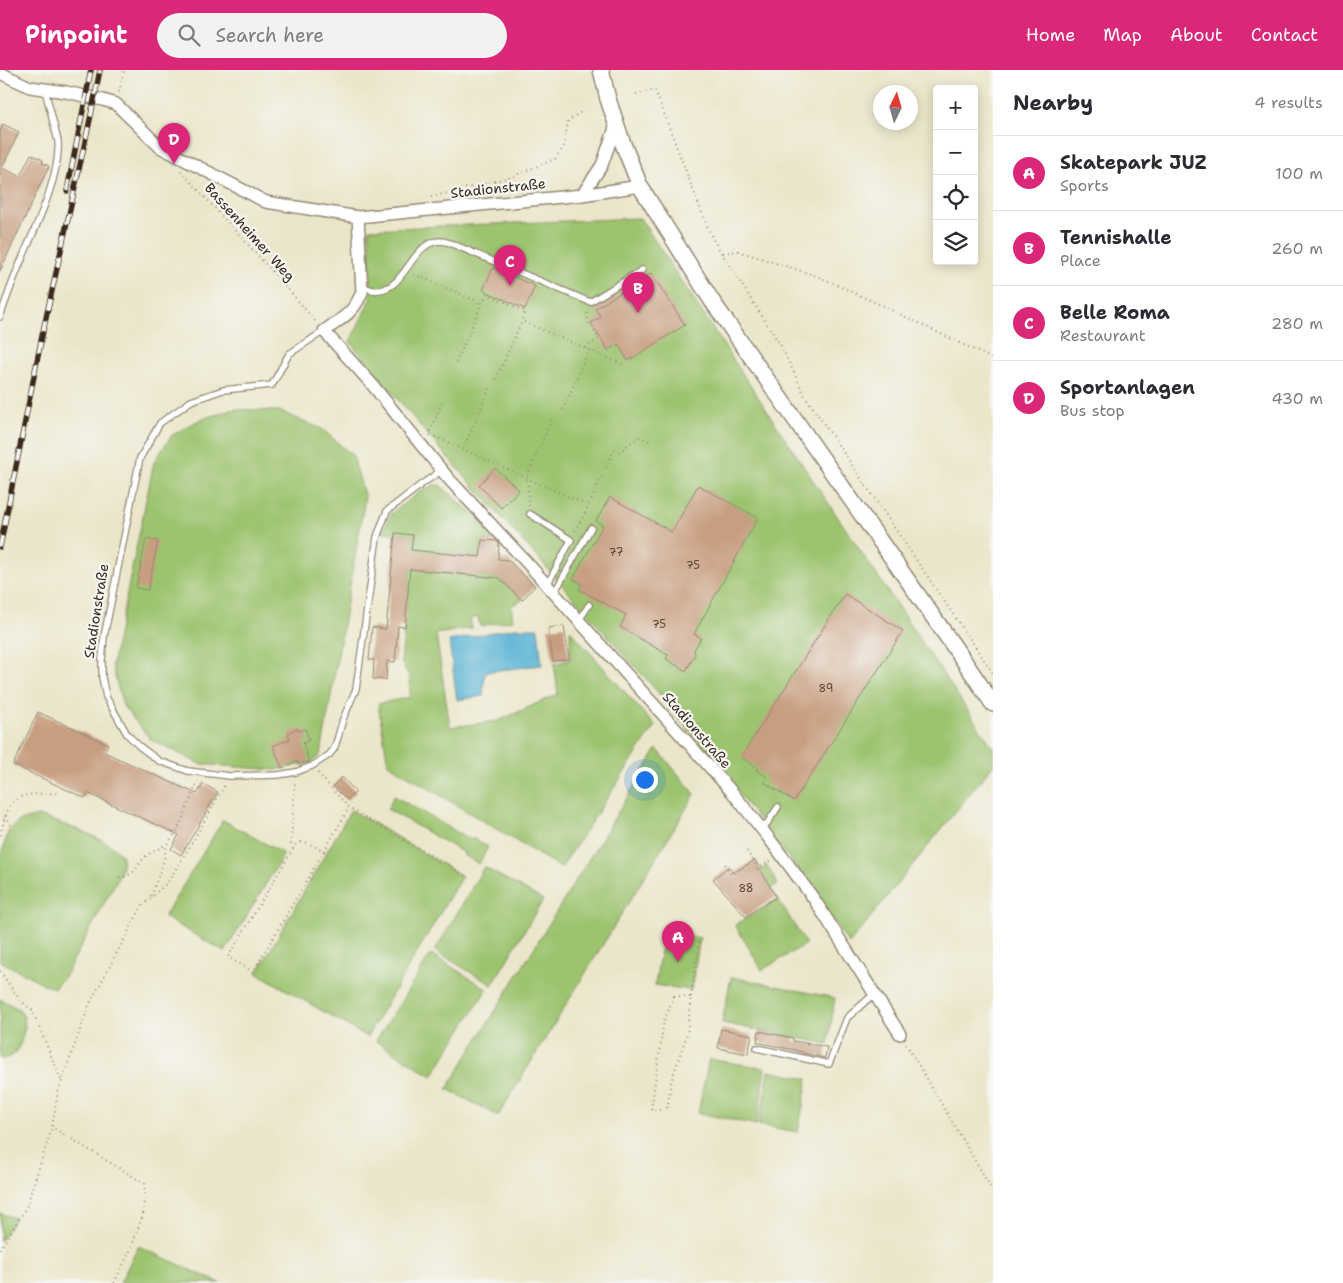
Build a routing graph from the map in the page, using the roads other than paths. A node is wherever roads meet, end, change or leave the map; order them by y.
1 (601, 70) edge
2 (0, 73) edge
3 (45, 90) junction
4 (616, 125) junction
5 (640, 186) junction
6 (582, 195) junction
7 (358, 217) junction
8 (642, 270) dead end
9 (361, 286) junction
10 (0, 317) edge
11 (324, 331) junction
12 (442, 470) junction
13 (530, 514) road end
14 (591, 528) dead end
15 (551, 589) junction
16 (589, 605) dead end
17 (579, 620) junction
18 (993, 704) edge
19 (778, 807) dead end
20 (761, 829) junction
21 (875, 993) junction
22 (900, 1034) road end
23 (757, 1048) dead end

1 - 4 street
2 - 3 street, Stadionstraße
3 - 7 street, Stadionstraße
3 - 10 lane
4 - 5 street
4 - 6 street
5 - 6 street, Stadionstraße
5 - 18 street
6 - 7 street, Stadionstraße
7 - 9 street, Stadionstraße
8 - 9 lane
9 - 11 street, Stadionstraße
11 - 12 street, Stadionstraße
11 - 12 lane, Stadionstraße
12 - 15 street, Stadionstraße
13 - 15 lane
14 - 15 lane
15 - 17 street, Stadionstraße
16 - 17 lane
17 - 20 street, Stadionstraße
19 - 20 lane
20 - 21 street, Stadionstraße
21 - 22 street, Stadionstraße
21 - 23 lane

